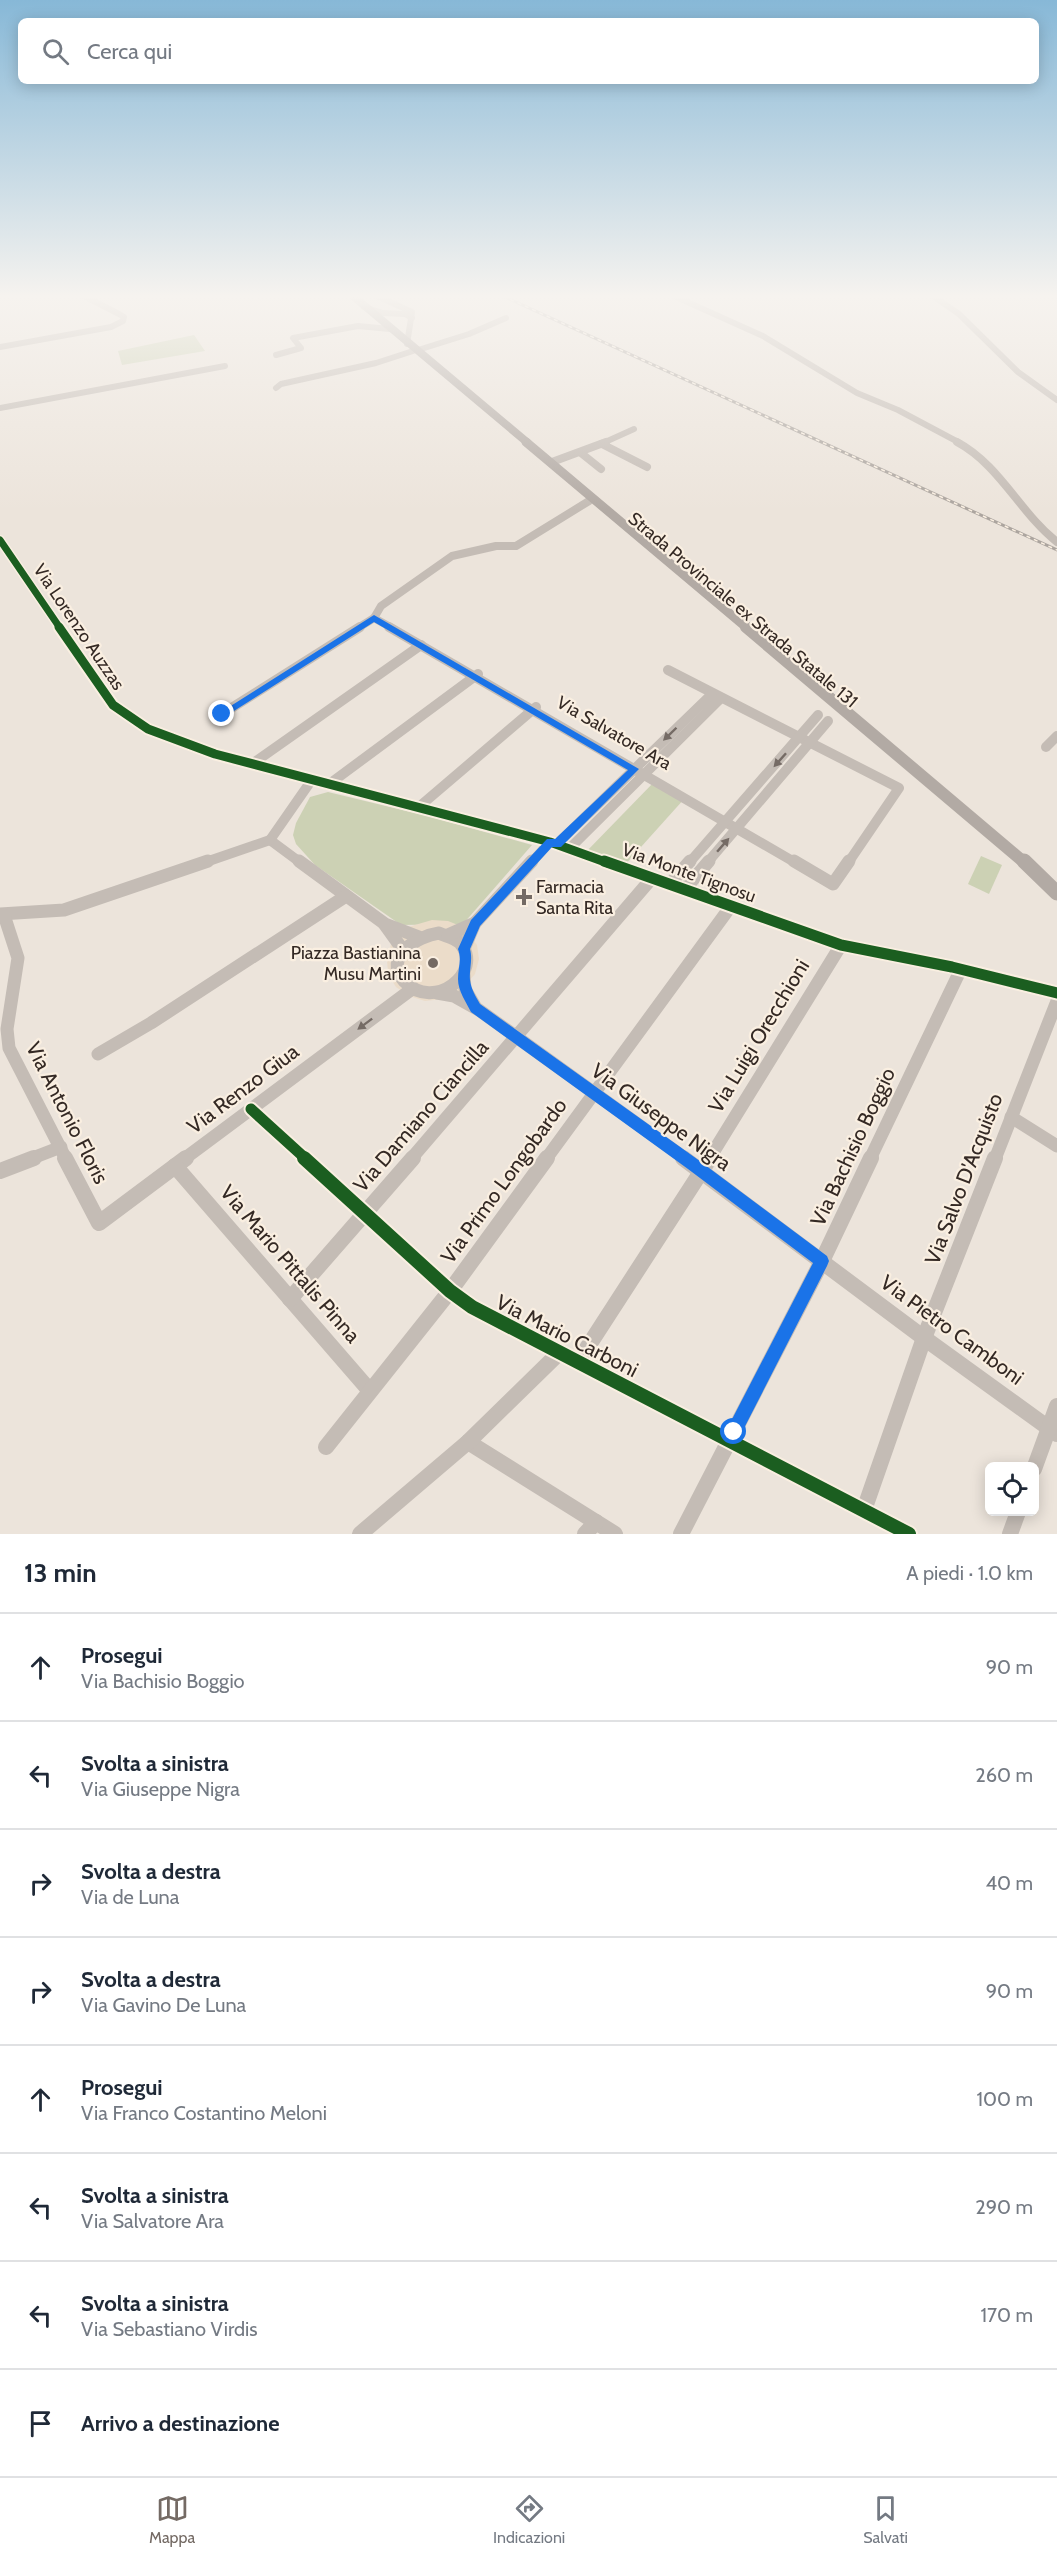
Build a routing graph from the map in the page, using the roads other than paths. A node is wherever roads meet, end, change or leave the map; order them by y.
1 (216, 368) edge
2 (355, 368) edge
3 (435, 368) edge
4 (436, 368) edge
5 (815, 368) edge
6 (1014, 368) edge
7 (276, 388) dead end
8 (1057, 400) edge
9 (0, 408) edge
10 (634, 429) dead end
11 (602, 444) junction
12 (581, 453) junction
13 (552, 462) junction
14 (647, 467) dead end
15 (601, 469) dead end
16 (589, 501) junction
17 (0, 540) edge
18 (1057, 542) edge
19 (375, 616) junction
20 (421, 645) junction
21 (668, 670) dead end
22 (477, 675) junction
23 (716, 696) junction
24 (534, 708) junction
25 (222, 714) dead end
26 (823, 718) dead end
27 (1057, 736) edge
28 (805, 741) junction
29 (1046, 747) dead end
30 (252, 764) junction
31 (641, 770) junction
32 (311, 781) junction
33 (328, 785) junction
34 (420, 806) junction
35 (727, 820) junction
36 (738, 827) junction
37 (270, 840) junction
38 (554, 843) junction
39 (569, 849) junction
40 (652, 878) junction
41 (670, 884) junction
42 (685, 889) junction
43 (346, 896) junction
44 (731, 906) junction
45 (2, 915) edge
46 (475, 923) junction
47 (385, 924) junction
48 (448, 935) junction
49 (419, 937) junction
50 (841, 945) junction
51 (464, 949) junction
52 (403, 950) junction
53 (961, 969) junction
54 (464, 975) junction
55 (412, 989) junction
56 (437, 993) junction
57 (1057, 993) edge
58 (1057, 1001) edge
59 (476, 1008) junction
60 (517, 1038) junction
61 (98, 1054) dead end
62 (593, 1094) junction
63 (251, 1109) junction
64 (1011, 1117) junction
65 (1057, 1146) edge
66 (61, 1147) junction
67 (175, 1166) junction
68 (0, 1171) edge
69 (702, 1171) junction
70 (365, 1213) junction
71 (99, 1223) joint
72 (822, 1261) junction
73 (450, 1291) junction
74 (290, 1299) junction
75 (924, 1338) junction
76 (558, 1354) junction
77 (578, 1362) junction
78 (370, 1391) junction
79 (1057, 1406) edge
80 (1053, 1431) edge
81 (730, 1440) junction
82 (468, 1442) junction
83 (326, 1446) dead end
84 (1038, 1462) edge
85 (864, 1510) junction
86 (1017, 1516) edge
87 (590, 1528) edge
88 (360, 1534) edge
89 (615, 1534) edge
90 (681, 1534) edge
91 (909, 1534) edge
92 (1010, 1534) edge

1 - 9 street
2 - 7 street
3 - 16 main road, Strada Provinciale ex Strada Statale 131
4 - 13 main road, Strada Provinciale ex Strada Statale 131
5 - 18 street
6 - 8 street
10 - 11 street
11 - 12 street
11 - 14 street
12 - 13 street
12 - 15 street
13 - 16 main road, Strada Provinciale ex Strada Statale 131
16 - 19 street
17 - 30 street, Via Lorenzo Auzzas
19 - 20 street, Via Salvatore Ara
19 - 22 street, Via Salvatore Ara
19 - 25 street
20 - 22 street, Via Salvatore Ara
20 - 30 street
21 - 23 street
22 - 24 street, Via Salvatore Ara
22 - 33 street
23 - 28 street
23 - 31 street
24 - 31 street, Via Salvatore Ara
24 - 34 street
26 - 28 street
27 - 29 street
28 -> 35 street
28 - 36 street
28 - 36 street, Via Salvatore Ara
30 - 32 street, Via Lorenzo Auzzas
31 - 35 street, Via Salvatore Ara
31 - 38 street
31 - 39 street
32 - 33 street, Via Monte Tignosu
32 - 37 street
33 - 34 street, Via Monte Tignosu
34 - 38 street, Via Monte Tignosu
35 - 36 street, Via Salvatore Ara
35 - 41 street
42 -> 36 street
37 - 43 street
37 - 45 street
38 - 39 street, Via Monte Tignosu
38 - 46 street
39 - 40 street, Via Monte Tignosu
40 - 41 street, Via Monte Tignosu
40 - 60 street, Via Damiano Ciancilla
41 - 42 street, Via Monte Tignosu
42 - 44 street, Via Monte Tignosu
43 - 47 street
43 - 61 street
44 - 50 street, Via Monte Tignosu
44 - 62 street, Via Primo Longobardo
45 - 66 street, Via Antonio Floris
46 - 48 street
46 - 51 street
47 - 49 street
47 - 52 street
48 - 49 street
48 - 51 street
49 - 52 street
50 - 53 street, Via Monte Tignosu
50 - 69 street, Via Luigi Orecchioni
51 - 54 street
52 - 55 street
53 - 57 street, Via Monte Tignosu
53 - 72 street, Via Bachisio Boggio
54 - 56 street
54 - 59 street
55 - 56 street
55 -> 63 street, Via Renzo Giua
56 - 59 street, Via Giuseppe Nigra
58 - 64 street, Via Salvo D'Acquisto
59 - 60 street, Via Giuseppe Nigra
60 - 62 street, Via Giuseppe Nigra
60 - 70 street, Via Damiano Ciancilla
62 - 69 street, Via Giuseppe Nigra
62 - 73 street, Via Primo Longobardo
63 - 67 street, Via Renzo Giua
63 - 70 street, Via Mario Carboni
64 - 65 street
64 - 75 street, Via Salvo D'Acquisto
66 - 68 street
66 - 71 street, Via Antonio Floris
67 - 71 street, Via Renzo Giua
67 - 74 street, Via Mario Pittalis Pinna
69 - 72 street, Via Giuseppe Nigra
69 - 77 street, Via Luigi Orecchioni
70 - 73 street, Via Mario Carboni
70 - 74 street, Via Damiano Ciancilla
72 - 75 street, Via Pietro Camboni
72 - 81 street, Via Bachisio Boggio
73 - 76 street, Via Mario Carboni
73 - 78 street, Via Primo Longobardo
74 - 78 street, Via Mario Pittalis Pinna
75 - 80 street, Via Pietro Camboni
75 - 85 street, Via Salvo D'Acquisto
76 - 77 street, Via Mario Carboni
76 - 82 street
77 - 81 street, Via Mario Carboni
78 - 83 street, Via Primo Longobardo
79 - 80 street
80 - 84 street
81 - 85 street, Via Mario Carboni
81 - 90 street, Via Bachisio Boggio
82 - 87 street
82 - 88 street
85 - 91 street, Via Mario Carboni
86 - 92 street
87 - 89 street

